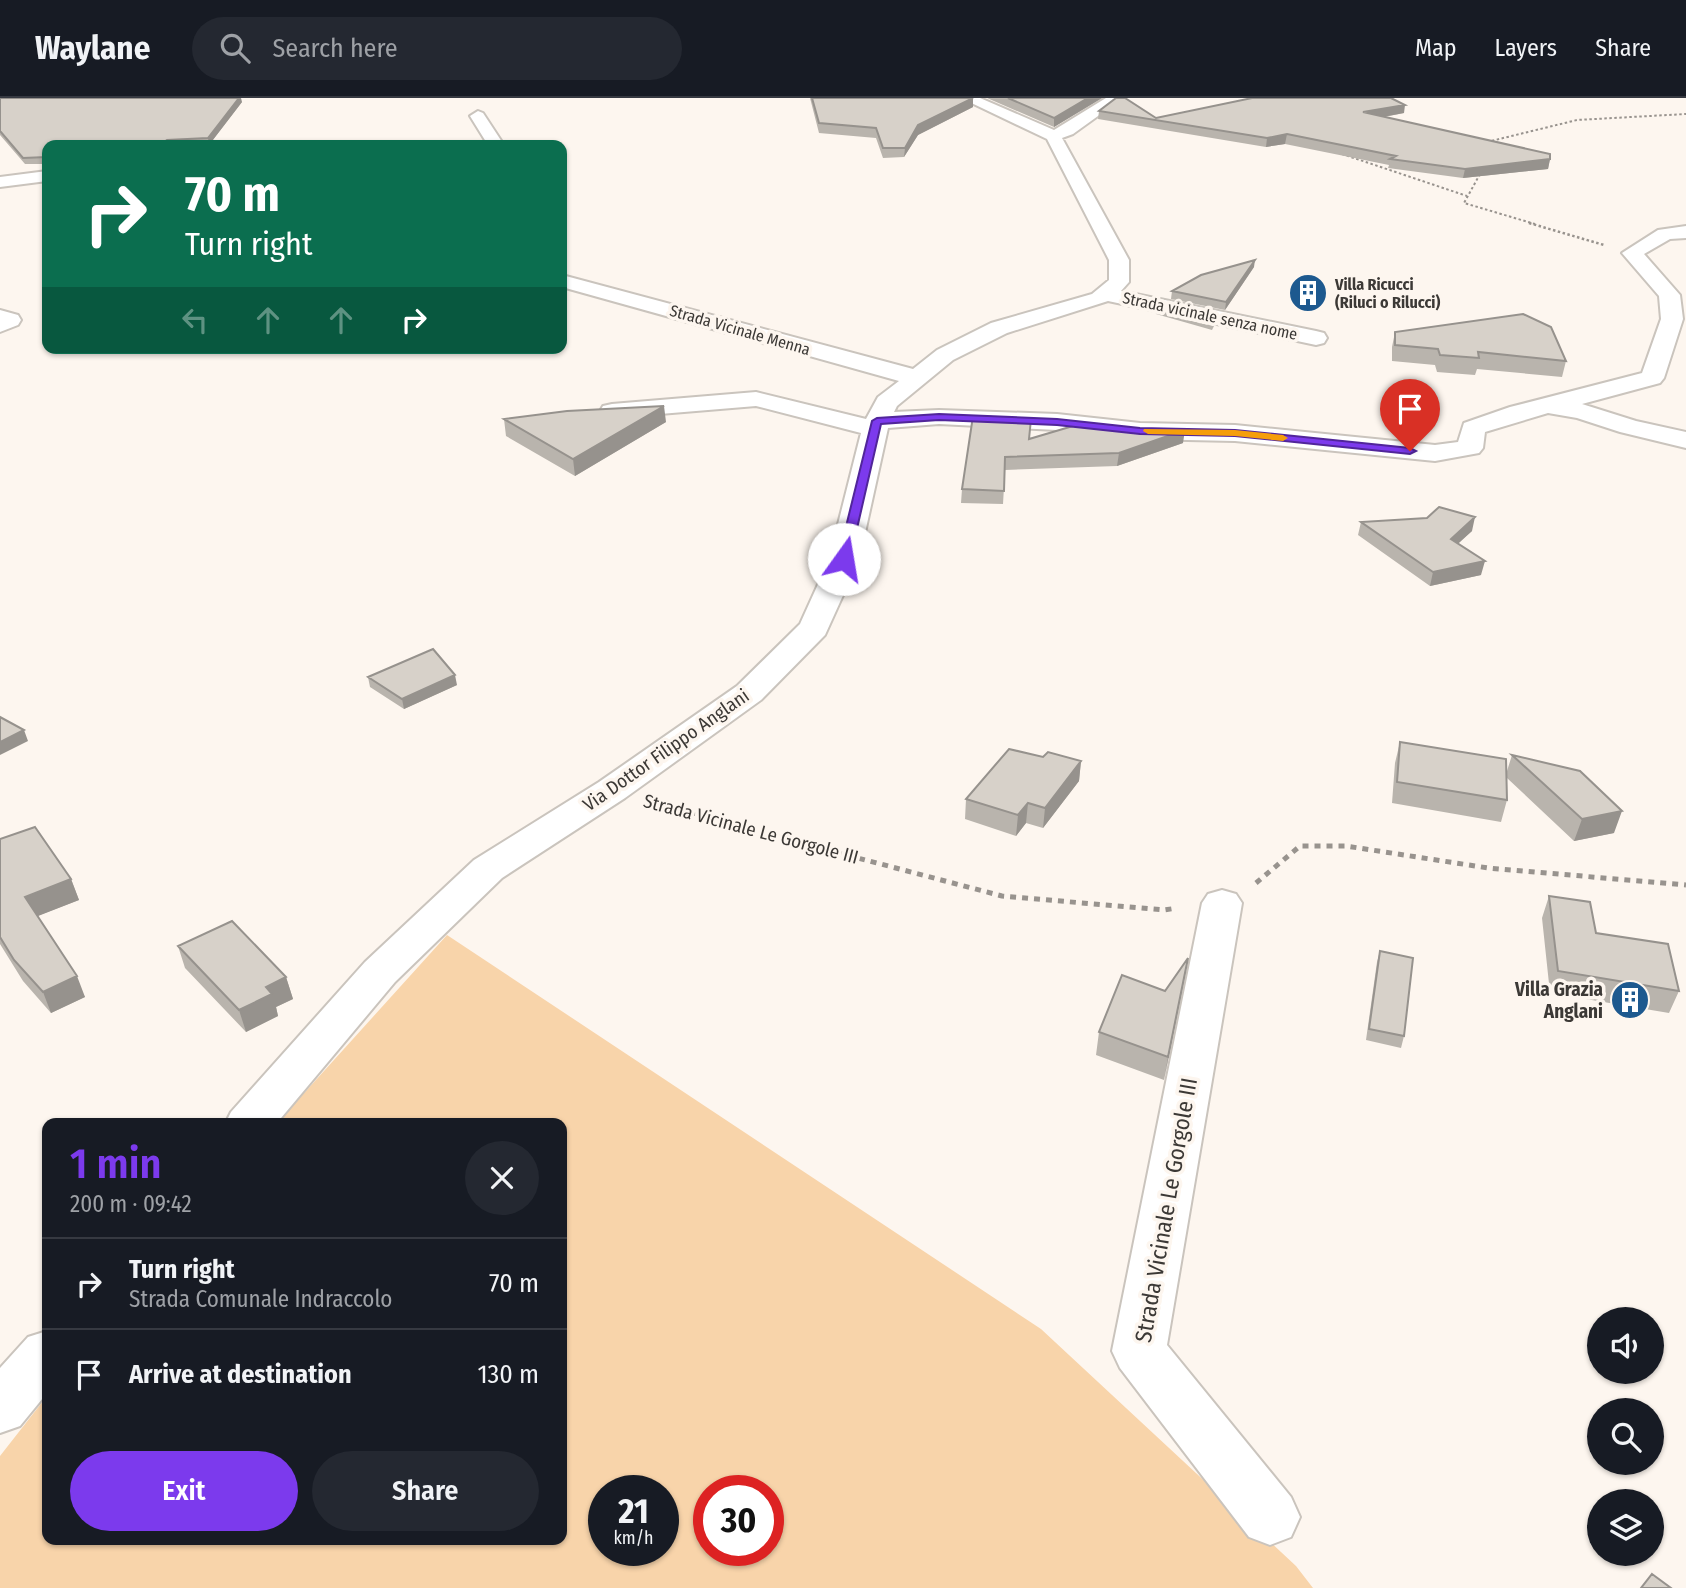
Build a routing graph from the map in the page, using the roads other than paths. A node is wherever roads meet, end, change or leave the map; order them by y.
1 (968, 98) edge
2 (1116, 98) edge
3 (478, 116) dead end
4 (1053, 136) junction
5 (492, 138) edge
6 (42, 177) edge
7 (0, 182) edge
8 (1686, 232) edge
9 (567, 282) edge
10 (1105, 294) junction
11 (0, 317) edge
12 (0, 325) edge
13 (1316, 338) dead end
14 (919, 377) junction
15 (1548, 405) junction
16 (593, 413) edge
17 (876, 425) junction
18 (1686, 440) edge
19 (1222, 903) road end
20 (253, 1118) edge
21 (42, 1360) edge
22 (0, 1408) edge
23 (1270, 1517) dead end

1 - 4 street
2 - 4 street
3 - 5 street
4 - 10 street
6 - 7 street
8 - 15 street
9 - 14 street, Strada Vicinale Menna
10 - 13 street, Strada vicinale senza nome
10 - 14 street, Via Dottor Filippo Anglani
11 - 12 street
14 - 17 street, Via Dottor Filippo Anglani
15 - 17 street
15 - 18 street
16 - 17 street
17 - 20 street, Via Dottor Filippo Anglani
19 - 23 street, Strada Vicinale Le Gorgole III
21 - 22 street

